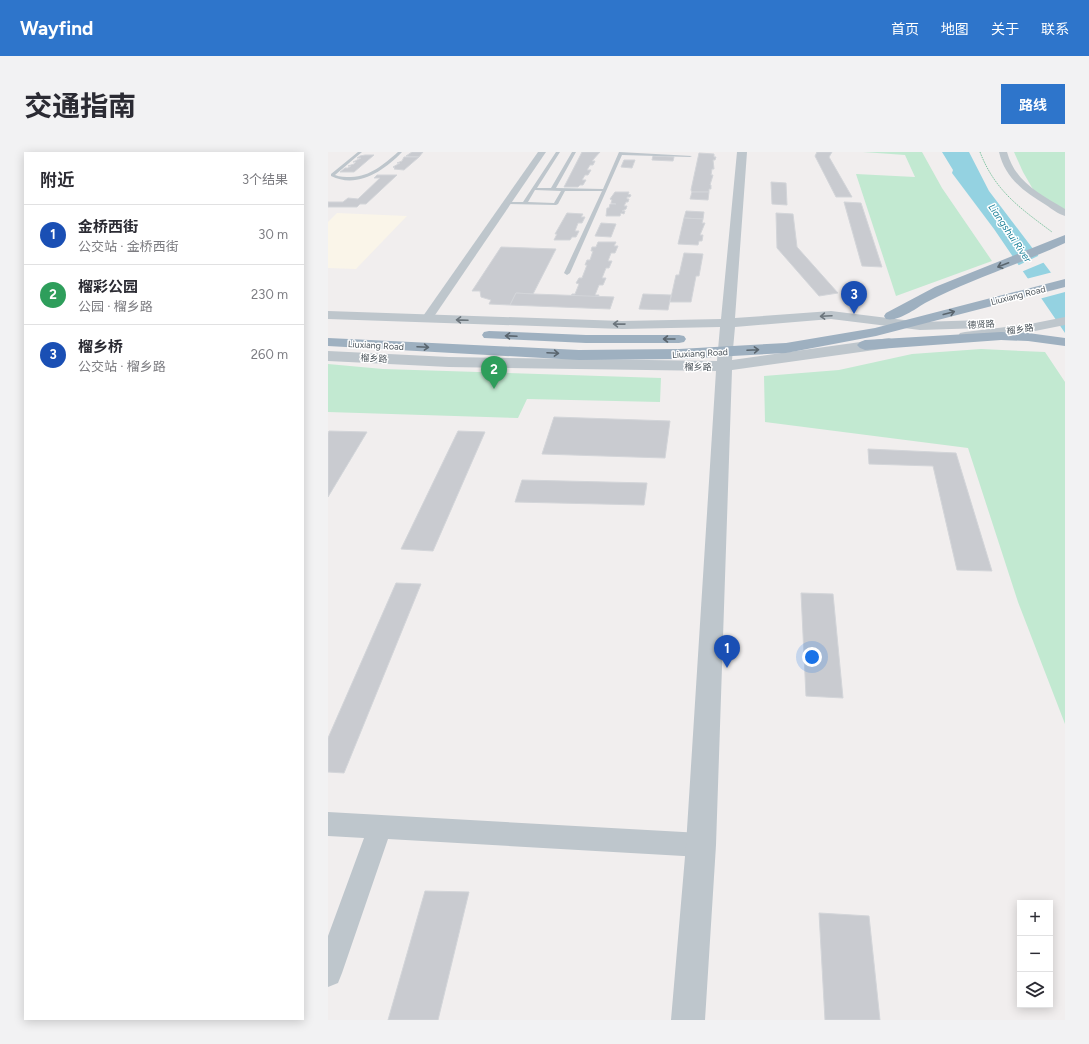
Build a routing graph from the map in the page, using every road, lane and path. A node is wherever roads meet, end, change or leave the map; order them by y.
1 (360, 152) edge
2 (400, 152) edge
3 (542, 152) edge
4 (558, 152) edge
5 (574, 152) edge
6 (742, 152) edge
7 (980, 152) edge
8 (1003, 152) edge
9 (621, 153) edge
10 (690, 156) dead end
11 (535, 189) junction
12 (553, 189) junction
13 (564, 189) junction
14 (605, 190) junction
15 (507, 203) junction
16 (526, 203) junction
17 (1065, 213) edge
18 (1061, 238) edge
19 (1065, 272) edge
20 (567, 273) dead end
21 (1065, 283) edge
22 (1065, 311) edge
23 (328, 315) edge
24 (891, 316) junction
25 (427, 319) junction
26 (1065, 321) edge
27 (728, 323) junction
28 (328, 328) edge
29 (799, 332) dead end
30 (1029, 332) junction
31 (747, 336) dead end
32 (1065, 339) edge
33 (328, 342) edge
34 (1065, 342) edge
35 (786, 348) junction
36 (328, 356) edge
37 (724, 366) junction
38 (328, 824) edge
39 (380, 826) junction
40 (700, 845) junction
41 (328, 973) edge
42 (688, 1020) edge

1 - 2 lane
3 - 15 street
4 - 11 lane
5 - 12 lane
6 - 27 street
7 - 18 path
8 - 17 street
9 - 10 lane
9 - 14 lane
11 - 12 lane
11 - 16 lane
12 - 13 lane
13 - 14 lane
13 - 16 lane
14 - 20 lane
15 - 16 lane
15 - 25 street
18 -> 24 highway
19 - 24 highway, Liuxiang Road
35 -> 21 highway, Liuxiang Road
22 -> 27 street, 德贤路
23 - 25 street
24 - 29 highway, Liuxiang Road
27 -> 25 street
26 - 30 street, 榴乡路
27 - 37 street
31 -> 28 highway, Liuxiang Road
30 - 32 highway
30 - 34 highway
30 - 35 highway
30 - 37 street, 榴乡路
33 -> 35 highway, Liuxiang Road
36 - 37 street, 榴乡路
37 - 40 street
38 - 39 street
39 - 40 street
39 - 41 street
40 - 42 street

